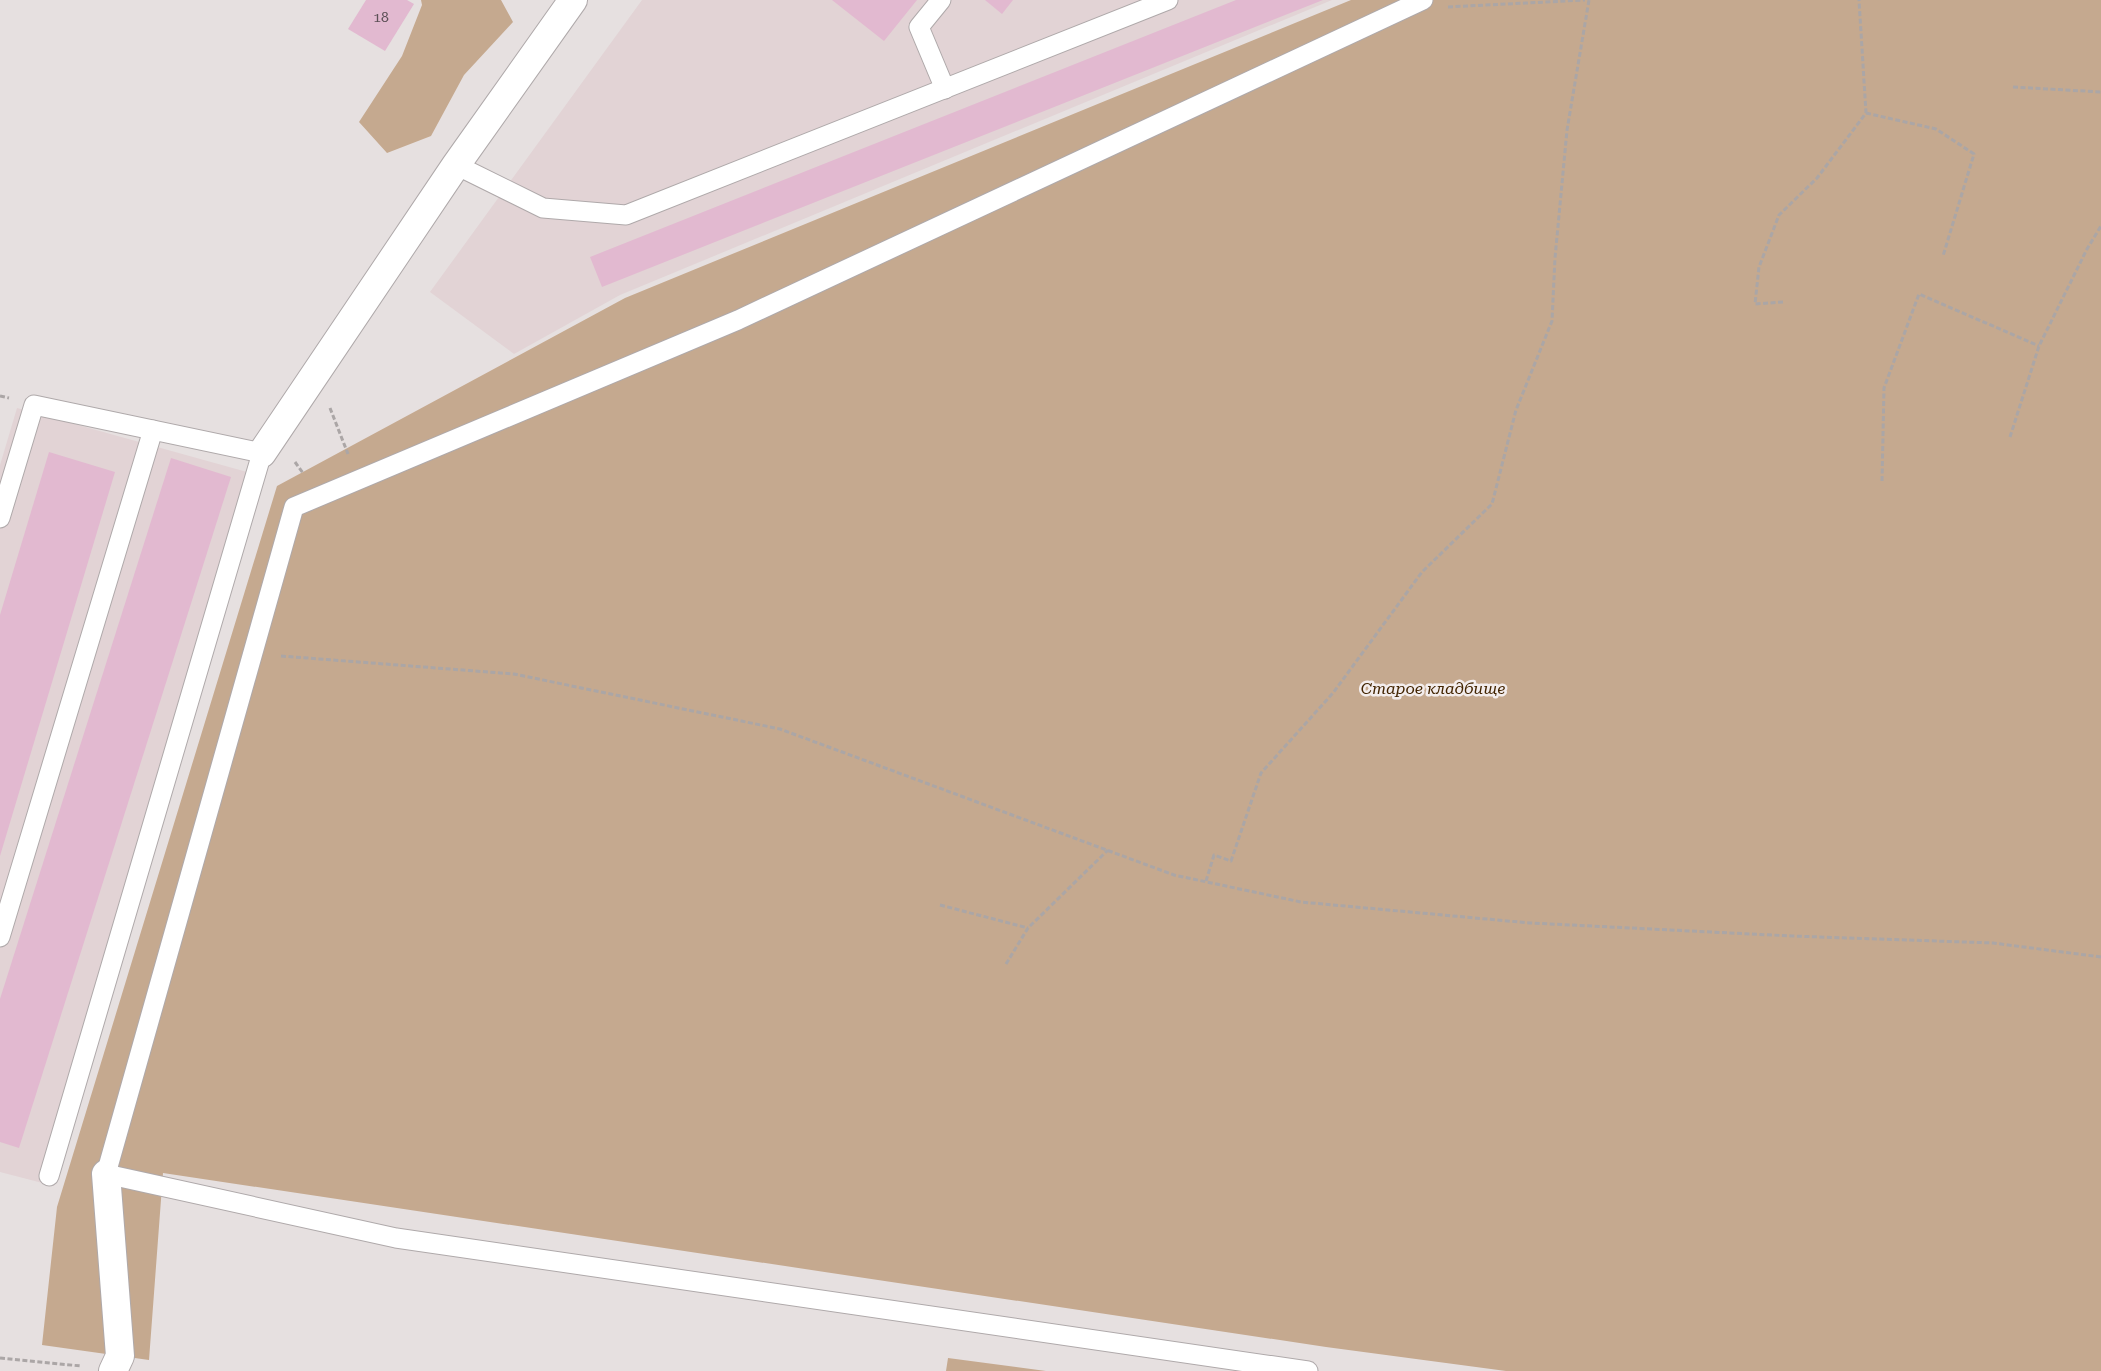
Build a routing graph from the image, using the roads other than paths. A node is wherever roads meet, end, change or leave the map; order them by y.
1 (941, 0) edge
2 (1168, 0) edge
3 (1424, 0) edge
4 (567, 2) edge
5 (945, 89) junction
6 (456, 166) junction
7 (152, 430) junction
8 (268, 444) junction
9 (0, 518) edge
10 (0, 937) edge
11 (106, 1174) junction
12 (49, 1176) dead end
13 (113, 1371) edge
14 (1308, 1371) edge

1 - 5 lane
2 - 5 lane
3 - 11 lane
4 - 6 street
5 - 6 lane
6 - 8 street
7 - 8 lane
7 - 9 lane
7 - 10 lane
8 - 12 lane
11 - 13 street
11 - 14 lane

